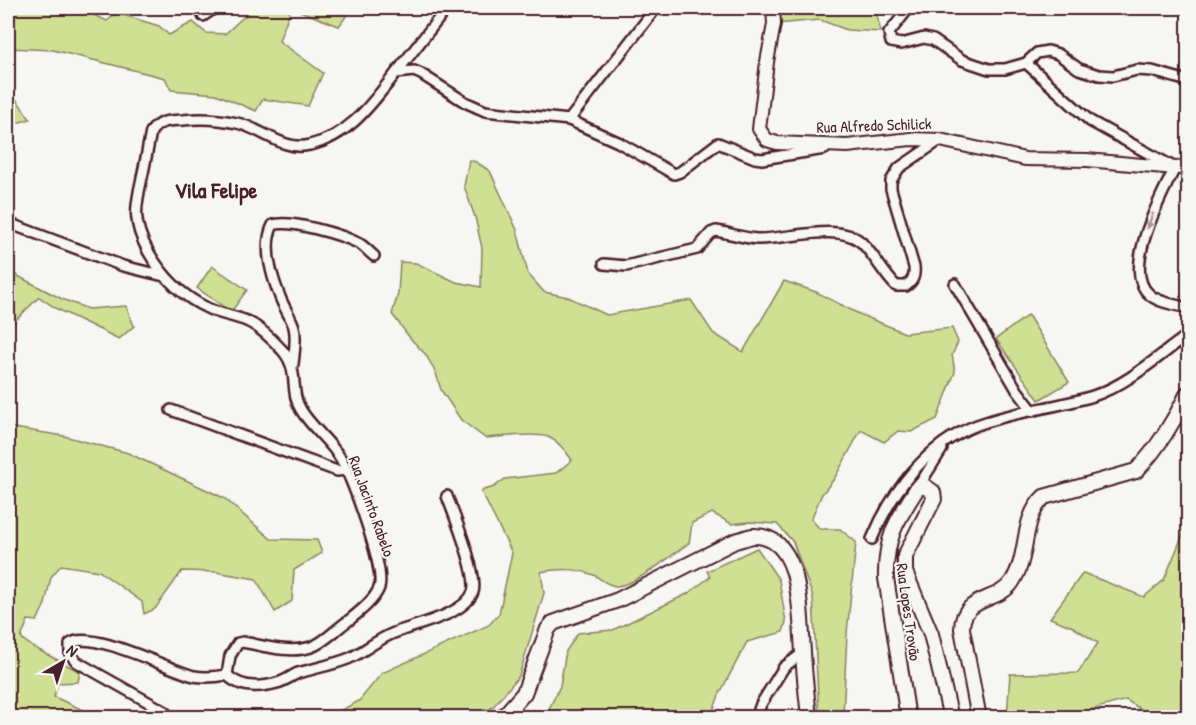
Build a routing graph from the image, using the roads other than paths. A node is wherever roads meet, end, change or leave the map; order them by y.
1 (214, 8) edge
2 (447, 8) edge
3 (656, 8) edge
4 (773, 8) edge
5 (909, 8) edge
6 (204, 16) dead end
7 (1026, 63) junction
8 (396, 73) junction
9 (1188, 81) edge
10 (570, 120) junction
11 (940, 140) junction
12 (847, 146) junction
13 (1188, 167) edge
14 (1175, 168) junction
15 (8, 223) edge
16 (374, 256) dead end
17 (604, 264) dead end
18 (164, 276) junction
19 (956, 284) dead end
20 (1188, 308) edge
21 (1188, 335) edge
22 (293, 364) junction
23 (1188, 393) edge
24 (171, 410) dead end
25 (1033, 411) junction
26 (947, 442) junction
27 (346, 470) junction
28 (918, 487) junction
29 (447, 496) dead end
30 (872, 539) dead end
31 (803, 653) junction
32 (226, 675) junction
33 (166, 712) dead end
34 (502, 717) edge
35 (756, 717) edge
36 (809, 717) edge
37 (908, 717) edge
38 (951, 717) edge
39 (979, 717) edge

1 - 6 street
2 - 8 street
3 - 10 street
4 - 12 street, Rua Alfredo Schilick
5 - 7 street
7 - 9 street
7 - 14 street
8 - 10 street
8 - 18 street
10 - 12 street
11 - 12 street, Rua Alfredo Schilick
11 - 14 street, Rua Alfredo Schilick
11 - 17 street
13 - 14 street, Rua Alfredo Schilick
14 -> 20 street
15 - 18 street
16 - 22 street, Rua Jacinto Rabelo
18 - 22 street
19 - 25 street
21 - 25 street
22 - 27 street, Rua Jacinto Rabelo
23 - 39 main road
24 - 27 street
25 - 26 street
26 - 28 street
26 - 30 street
27 - 32 street, Rua Jacinto Rabelo
28 - 37 main road, Rua Lopes Trovão
28 - 38 main road, Rua Lopes Trovão
29 - 32 street
31 - 34 main road
31 - 35 street
31 - 36 main road
32 - 33 street

